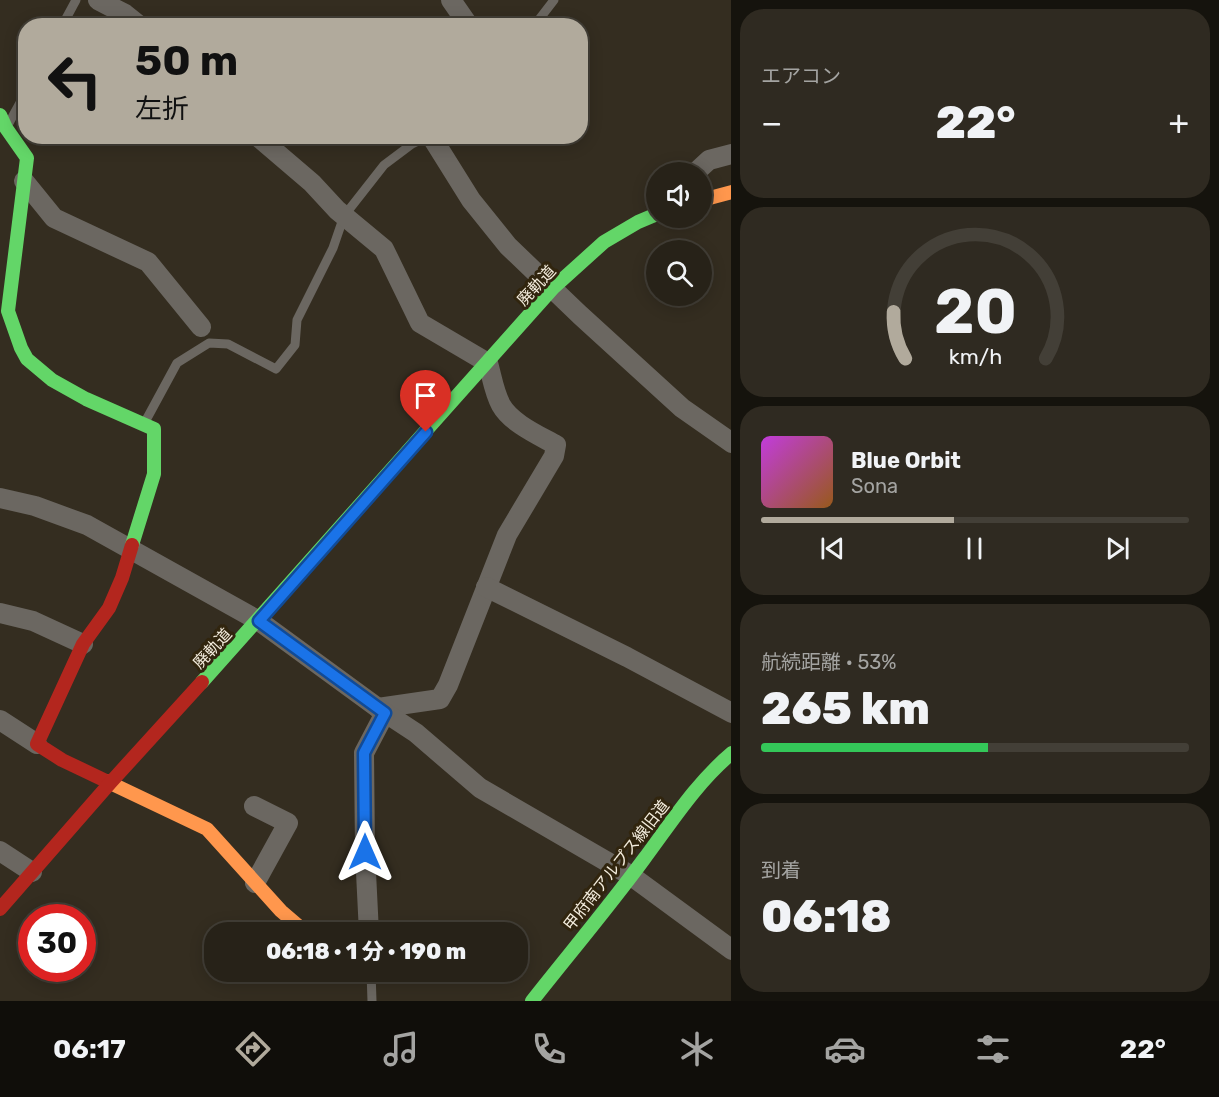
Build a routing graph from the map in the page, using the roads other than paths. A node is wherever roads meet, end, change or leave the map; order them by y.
1 (76, 0) edge
2 (98, 0) edge
3 (451, 0) edge
4 (554, 0) edge
5 (123, 6) edge
6 (66, 18) edge
7 (133, 18) edge
8 (463, 18) edge
9 (540, 18) edge
10 (18, 102) edge
11 (3, 122) edge
12 (266, 144) edge
13 (412, 144) edge
14 (435, 144) edge
15 (731, 153) edge
16 (707, 162) edge
17 (24, 181) junction
18 (731, 192) edge
19 (712, 197) edge
20 (344, 216) junction
21 (646, 219) edge
22 (553, 288) junction
23 (201, 327) dead end
24 (488, 363) junction
25 (143, 424) junction
26 (728, 434) edge
27 (0, 498) edge
28 (131, 549) junction
29 (486, 587) junction
30 (0, 613) edge
31 (259, 621) junction
32 (83, 644) junction
33 (381, 710) junction
34 (731, 712) edge
35 (0, 720) edge
36 (37, 744) junction
37 (731, 754) edge
38 (111, 782) junction
39 (254, 806) dead end
40 (0, 851) edge
41 (32, 873) junction
42 (630, 874) junction
43 (255, 883) junction
44 (0, 909) edge
45 (293, 922) edge
46 (368, 922) edge
47 (731, 949) edge
48 (371, 982) edge
49 (534, 1000) edge
50 (372, 1001) edge

1 - 6 lane
2 - 5 street
3 - 8 street
4 - 9 lane
5 - 7 street
10 - 11 lane
11 - 17 street
12 - 20 street
13 - 20 lane
14 - 22 street
15 - 16 street
17 - 23 street
17 - 25 street
18 - 19 street
20 - 24 street
20 - 25 lane
21 - 22 street, 廃軌道
22 - 24 street, 廃軌道
22 - 26 street
24 - 29 street
24 - 31 street, 廃軌道
25 - 28 street
27 - 28 street
28 - 31 street
28 - 32 street
29 - 33 street
29 - 34 street
30 - 32 street
31 - 33 street
31 - 38 street, 廃軌道
32 - 36 street
33 - 42 street
33 - 46 street
35 - 36 street
36 - 38 street
37 - 42 street, 甲府南アルプス線旧道
38 - 41 street, 廃軌道
38 - 43 street
39 - 43 street
40 - 41 street
41 - 44 street, 廃軌道
42 - 47 street
42 - 49 street, 甲府南アルプス線旧道
43 - 45 street
48 - 50 lane

